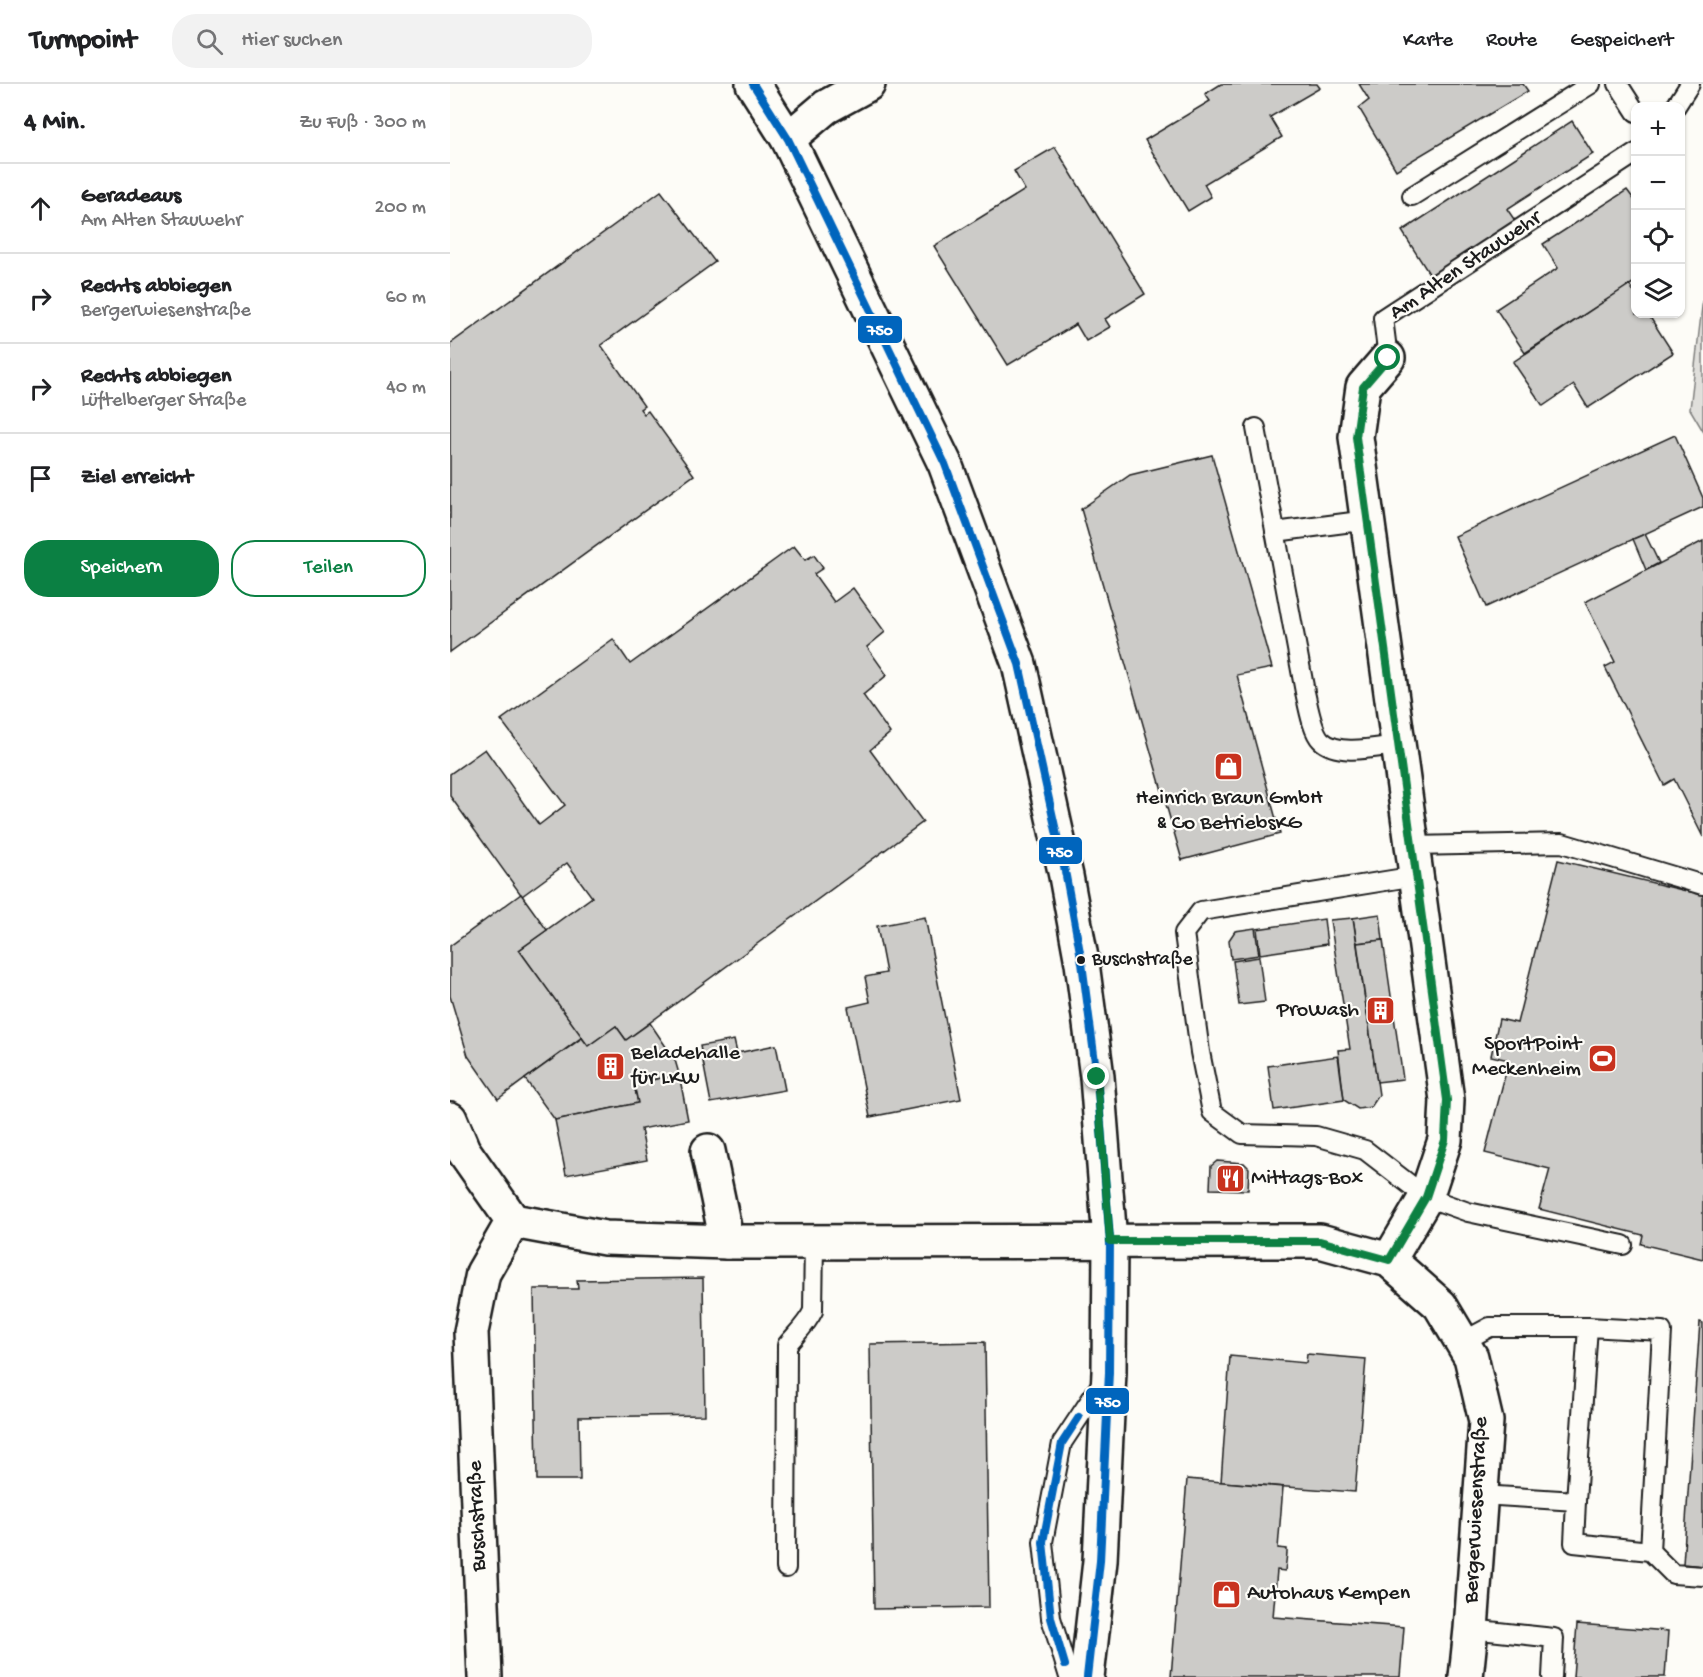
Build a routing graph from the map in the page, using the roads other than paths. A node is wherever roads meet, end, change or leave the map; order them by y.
1 (753, 84) edge
2 (868, 84) edge
3 (1591, 84) edge
4 (1617, 84) edge
5 (1690, 84) edge
6 (1679, 102) edge
7 (1631, 106) edge
8 (788, 139) junction
9 (1631, 156) edge
10 (1412, 196) dead end
11 (1388, 358) joint
12 (1256, 428) dead end
13 (1368, 520) junction
14 (1275, 532) junction
15 (1398, 745) junction
16 (1414, 861) junction
17 (1703, 885) edge
18 (450, 1119) edge
19 (708, 1151) dead end
20 (1426, 1197) junction
21 (513, 1221) junction
22 (1110, 1241) junction
23 (727, 1242) junction
24 (814, 1242) junction
25 (1623, 1245) dead end
26 (1389, 1260) junction
27 (1588, 1327) junction
28 (1462, 1342) junction
29 (1109, 1372) junction
30 (1480, 1495) junction
31 (1576, 1501) junction
32 (1650, 1551) junction
33 (786, 1568) dead end
34 (1703, 1576) edge
35 (1471, 1629) junction
36 (485, 1677) edge
37 (1069, 1677) edge
38 (1087, 1677) edge
39 (1466, 1677) edge
40 (1552, 1677) edge

1 - 8 street
2 - 8 street
3 - 10 lane
4 - 7 lane
5 - 6 lane
8 - 22 street
9 - 11 lane, Am Alten Stauwehr
11 - 13 street, Am Alten Stauwehr
12 - 14 lane
13 - 14 lane
13 - 15 street, Am Alten Stauwehr
14 - 15 lane
15 - 16 street, Am Alten Stauwehr
16 - 17 lane
16 - 20 street, Am Alten Stauwehr
16 - 20 lane
18 - 21 street
19 - 23 street
20 - 25 lane
20 - 26 street, Am Alten Stauwehr
21 - 23 street
21 - 36 street, Buschstraße
22 - 24 street
22 - 26 street, Bergerwiesenstraße
22 - 29 street
23 - 24 street
24 - 33 lane
26 - 28 street, Bergerwiesenstraße
27 - 28 lane
27 - 31 lane
27 - 32 lane
28 - 30 street, Bergerwiesenstraße
29 - 37 lane
29 - 38 street
30 - 31 lane
30 - 35 street, Bergerwiesenstraße
31 - 32 lane
32 - 34 lane
35 - 39 street, Bergerwiesenstraße
35 - 40 lane

